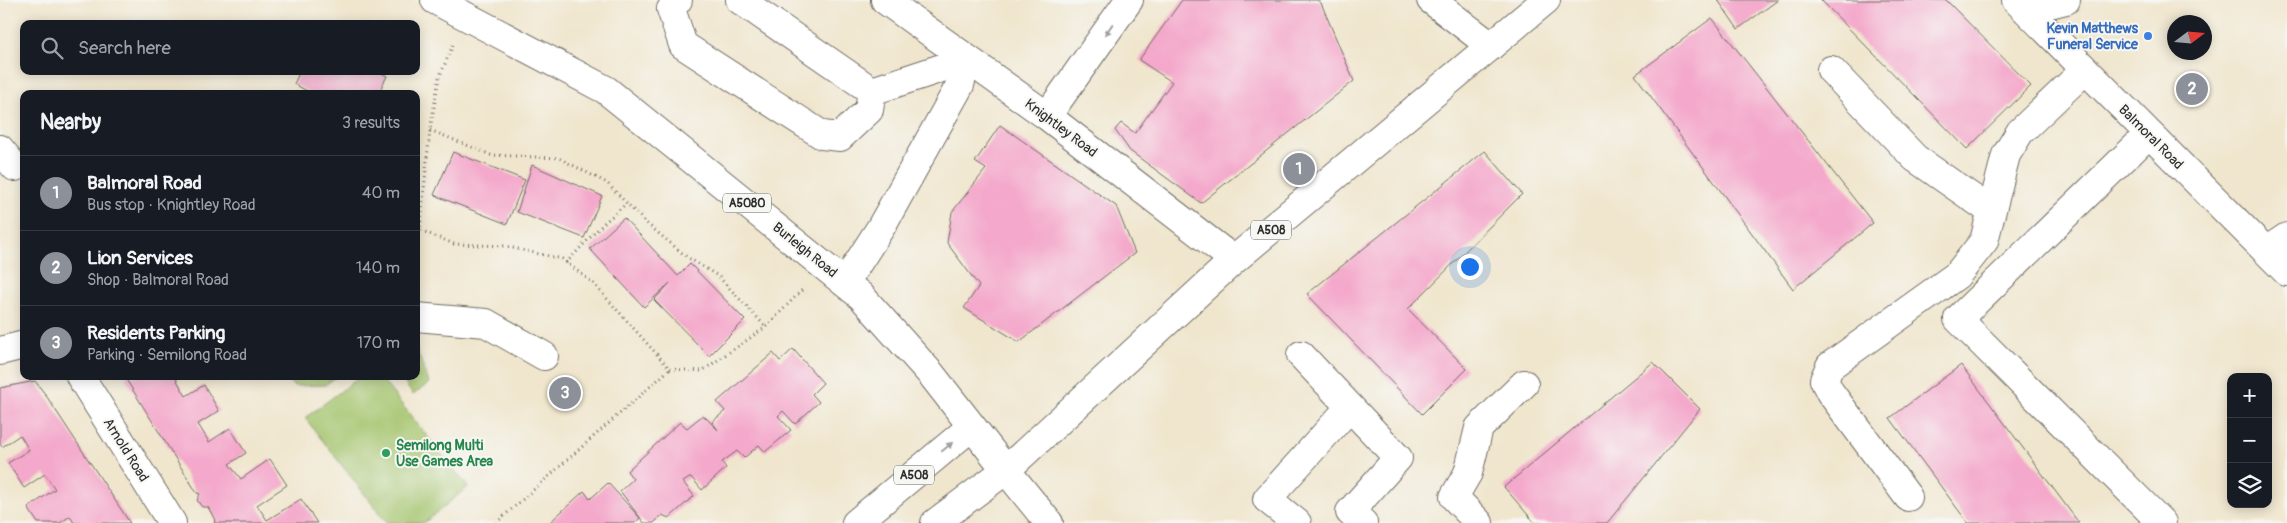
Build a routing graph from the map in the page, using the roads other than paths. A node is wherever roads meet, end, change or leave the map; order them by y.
1 (435, 0) edge
2 (678, 0) edge
3 (740, 0) edge
4 (886, 0) edge
5 (1129, 0) edge
6 (1431, 0) edge
7 (1546, 0) edge
8 (2066, 0) edge
9 (2021, 5) edge
10 (1491, 46) junction
11 (966, 60) junction
12 (1831, 70) dead end
13 (2085, 70) junction
14 (872, 91) junction
15 (1047, 116) junction
16 (2148, 134) junction
17 (1991, 212) junction
18 (2276, 244) edge
19 (1234, 260) junction
20 (2287, 272) edge
21 (836, 275) junction
22 (420, 316) edge
23 (20, 346) edge
24 (0, 352) edge
25 (1301, 355) dead end
26 (544, 356) dead end
27 (83, 380) edge
28 (1524, 384) dead end
29 (1350, 407) junction
30 (972, 427) junction
31 (1006, 470) junction
32 (1908, 497) dead end
33 (1351, 519) edge
34 (172, 523) edge
35 (856, 523) edge
36 (935, 523) edge
37 (1049, 523) edge
38 (1297, 523) edge
39 (1479, 523) edge
40 (2162, 523) edge

1 - 21 main road, Burleigh Road / A5080
2 - 14 main road
3 - 14 main road
4 - 11 main road, Knightley Road
5 -> 15 main road
6 - 10 main road
7 - 10 main road, A508
8 - 9 main road
9 - 13 main road, Balmoral Road
10 - 19 main road, A508
11 - 14 main road
11 - 15 main road, Knightley Road
11 - 21 main road
12 - 17 main road
13 - 16 main road, Balmoral Road
13 - 17 main road
15 - 19 main road, Knightley Road
16 - 18 main road, Balmoral Road
16 - 40 main road
17 - 32 main road
18 - 20 main road, Balmoral Road
19 - 31 main road, A508
21 - 30 main road, Burleigh Road / A5080
22 - 26 main road
23 - 24 main road
25 - 29 main road
27 - 34 main road, Arnold Road
28 - 39 main road
29 - 33 main road
29 - 38 main road
30 - 31 main road, Burleigh Road / A5080
35 -> 30 main road, A508
31 - 36 main road, A508
31 - 37 main road, Burleigh Road

